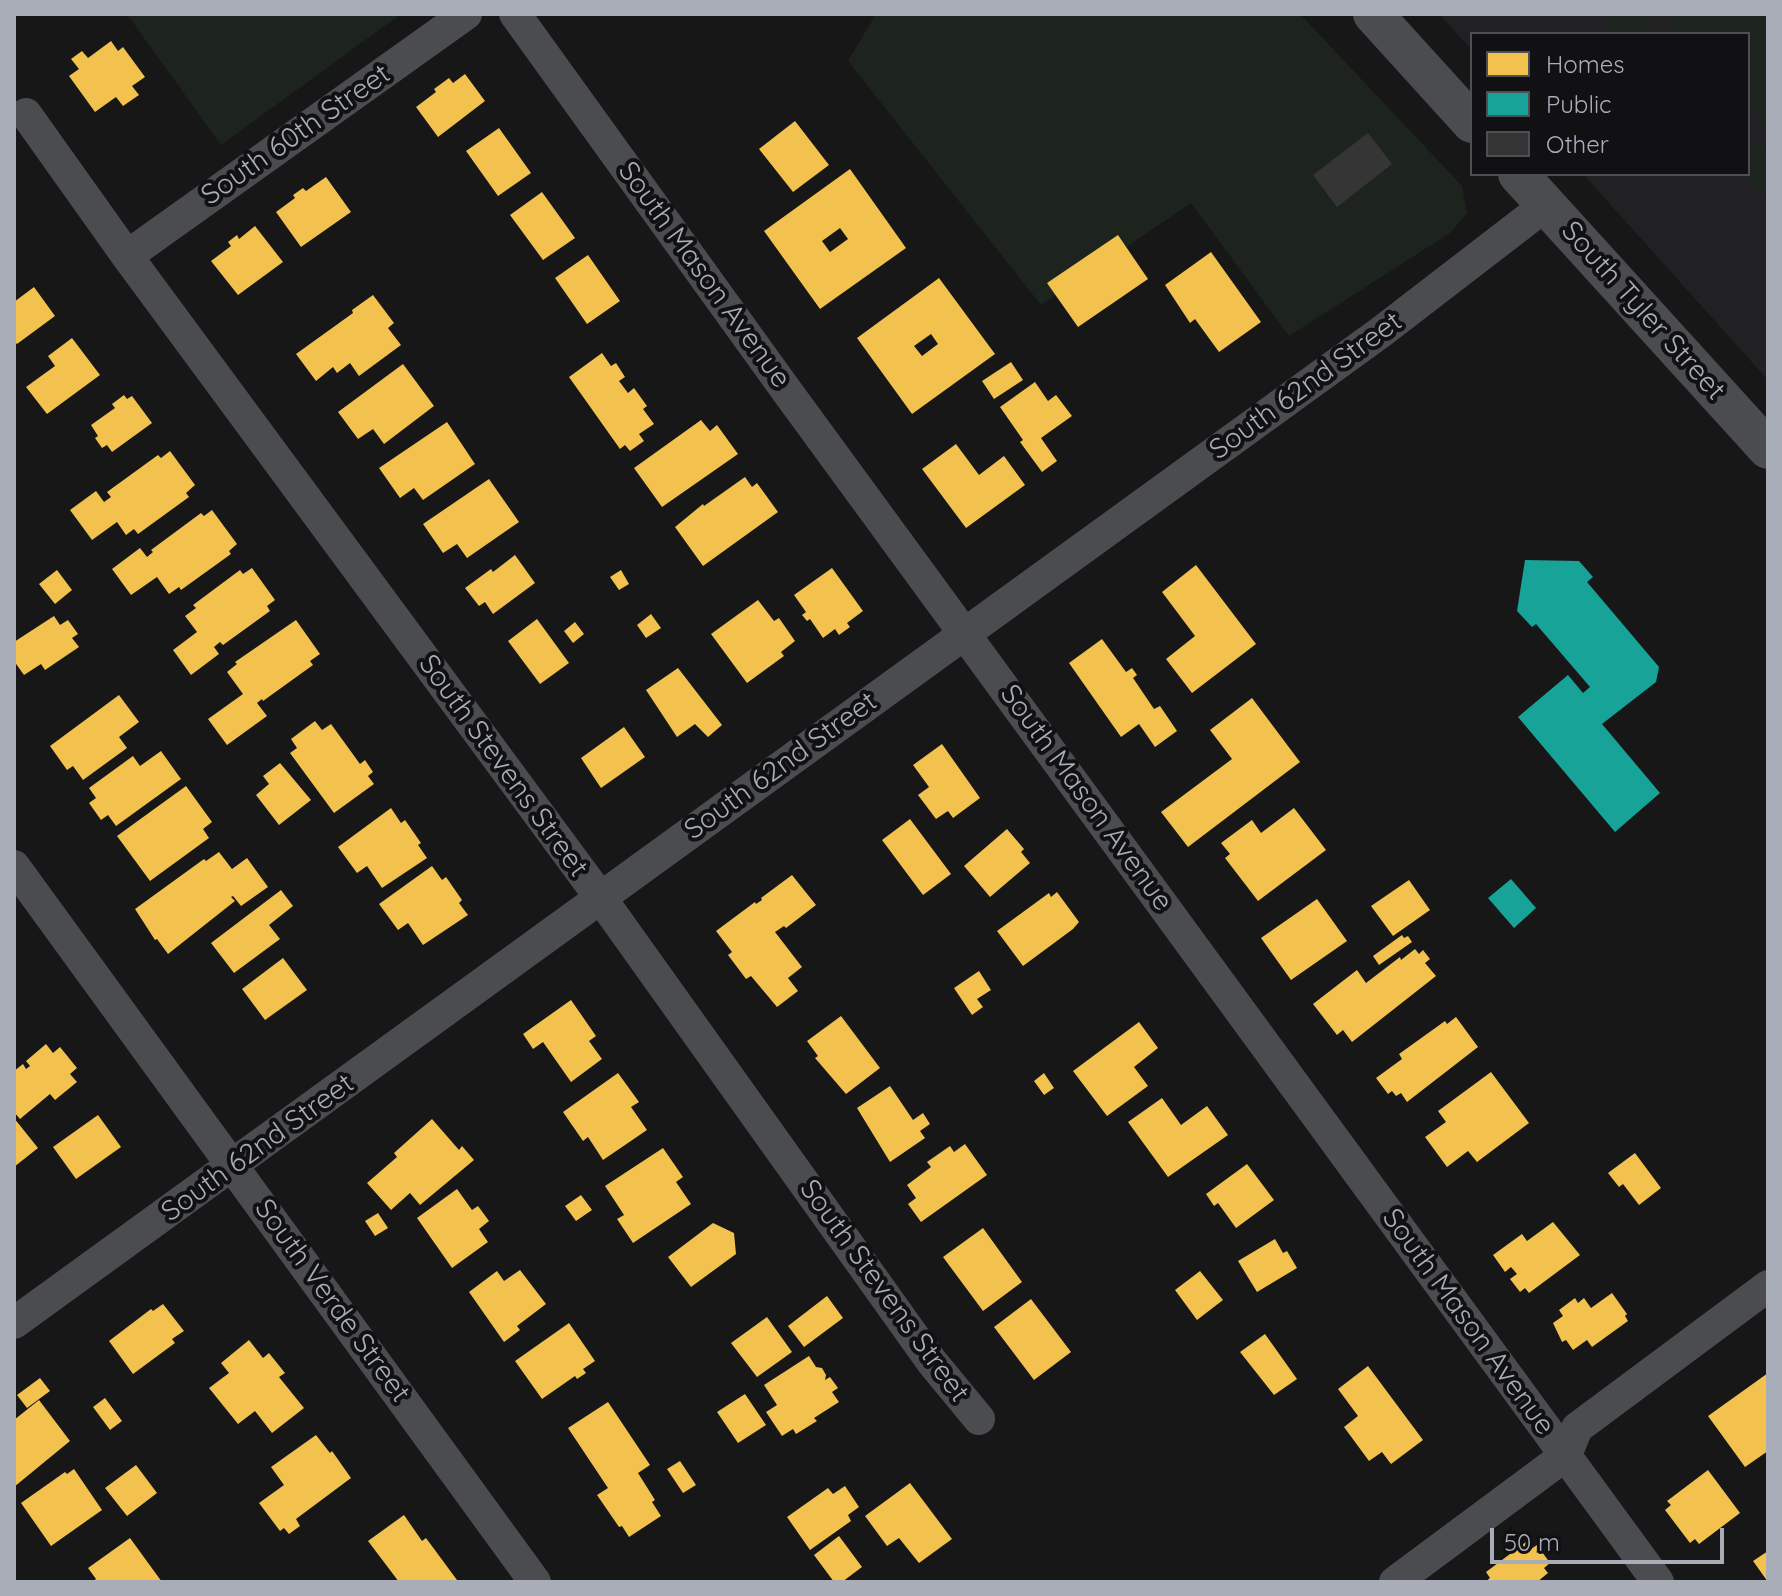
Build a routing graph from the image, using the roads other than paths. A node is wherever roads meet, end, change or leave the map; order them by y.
1 (466, 14) edge
2 (515, 14) edge
3 (1373, 14) edge
4 (26, 114) dead end
5 (1470, 121) edge
6 (1520, 176) edge
7 (1546, 205) junction
8 (127, 256) junction
9 (1768, 449) edge
10 (966, 633) junction
11 (14, 866) edge
12 (600, 897) junction
13 (235, 1165) junction
14 (1768, 1286) edge
15 (14, 1323) edge
16 (979, 1419) dead end
17 (1566, 1455) junction
18 (535, 1582) edge
19 (1395, 1582) edge
20 (1658, 1582) edge

1 - 8 street, South 60th Street
2 - 10 street, South Mason Avenue
3 - 5 street
4 - 8 street, South Stevens Street
6 - 7 street, South Tyler Street
7 - 9 street, South Tyler Street
7 - 10 street, South 62nd Street
8 - 12 street, South Stevens Street
10 - 12 street, South 62nd Street
10 - 17 street, South Mason Avenue
11 - 13 street, South Verde Street
12 - 13 street, South 62nd Street
12 - 16 street, South Stevens Street
13 - 15 street, South 62nd Street
13 - 18 street, South Verde Street
14 - 17 street
17 - 19 street
17 - 20 street, South Mason Avenue

